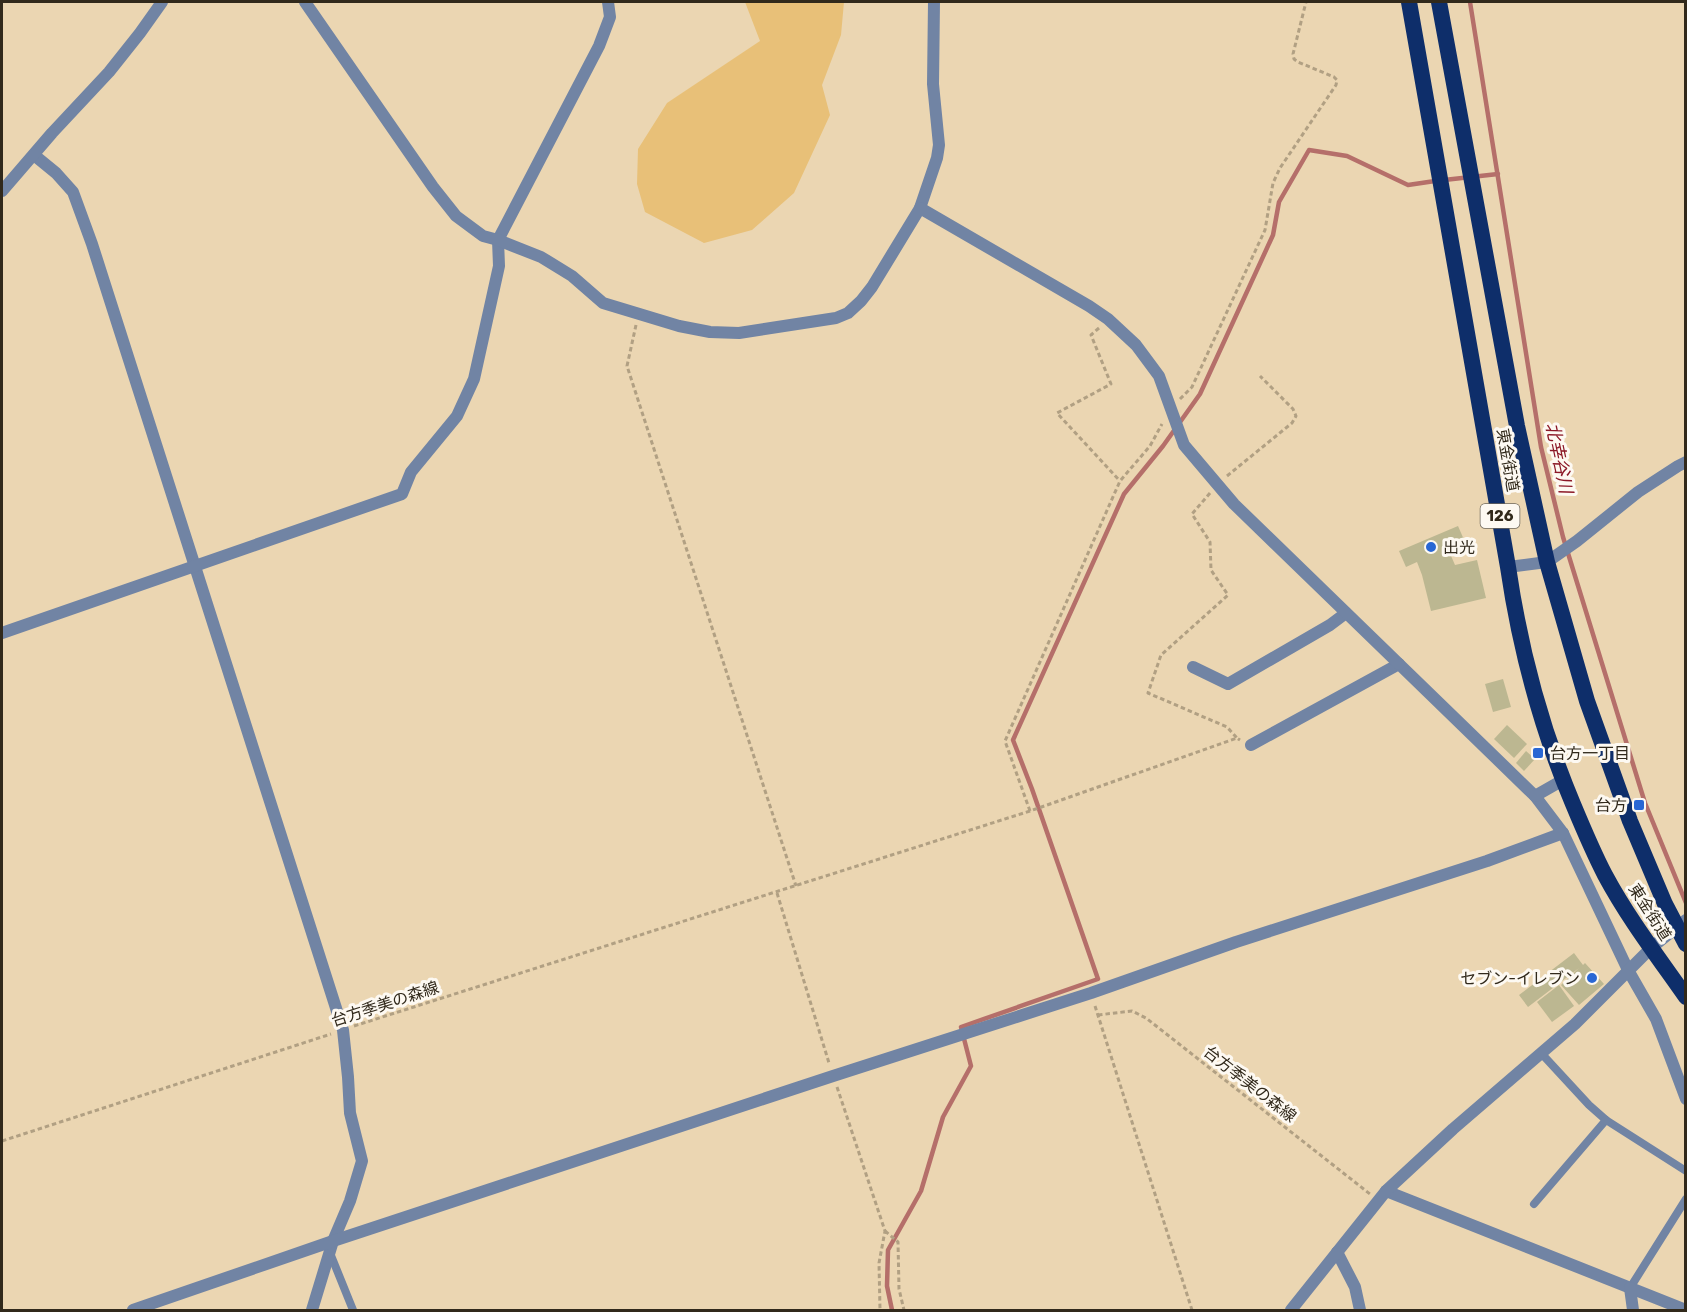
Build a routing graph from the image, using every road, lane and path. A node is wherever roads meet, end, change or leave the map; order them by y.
1 (162, 2) edge
2 (305, 2) edge
3 (608, 2) edge
4 (934, 2) edge
5 (1306, 2) edge
6 (1409, 2) edge
7 (1440, 2) edge
8 (34, 155) junction
9 (2, 191) edge
10 (920, 208) junction
11 (498, 240) junction
12 (639, 314) junction
13 (1108, 319) junction
14 (1260, 376) dead end
15 (1171, 409) junction
16 (1686, 462) edge
17 (1120, 481) junction
18 (1217, 484) junction
19 (1547, 562) junction
20 (195, 566) junction
21 (1508, 567) junction
22 (1346, 613) junction
23 (2, 633) edge
24 (1399, 664) junction
25 (1193, 667) dead end
26 (1237, 738) junction
27 (1251, 745) joint
28 (1563, 780) junction
29 (1535, 796) junction
30 (1030, 811) junction
31 (1563, 833) junction
32 (796, 886) junction
33 (777, 892) junction
34 (1681, 924) edge
35 (1686, 944) edge
36 (1652, 948) junction
37 (1628, 970) junction
38 (1091, 993) junction
39 (1686, 997) edge
40 (1098, 1016) junction
41 (343, 1030) junction
42 (1541, 1053) junction
43 (833, 1076) junction
44 (1686, 1098) edge
45 (1606, 1120) junction
46 (2, 1141) edge
47 (1686, 1172) edge
48 (1382, 1196) junction
49 (1686, 1199) edge
50 (1534, 1204) dead end
51 (885, 1231) junction
52 (331, 1247) junction
53 (1337, 1252) junction
54 (1630, 1288) junction
55 (1686, 1310) edge
56 (133, 1311) edge
57 (312, 1311) edge
58 (353, 1311) edge
59 (880, 1311) edge
60 (904, 1311) edge
61 (1192, 1311) edge
62 (1291, 1311) edge
63 (1360, 1311) edge
64 (1633, 1311) edge

1 - 8 street
2 - 11 street
3 - 11 street
4 - 10 street
5 - 15 path
6 - 21 highway, 東金街道 / 126
7 - 19 highway, 東金街道 / 126
8 - 9 street
8 - 20 street
10 - 12 street
10 - 13 street
11 - 12 street
11 - 20 street
12 - 32 path
13 - 15 street
13 - 17 path
14 - 18 path
15 - 17 path
15 - 18 street
16 - 19 street
17 - 30 path
18 - 22 street
18 - 26 path
19 - 21 street
19 - 34 highway, 東金街道 / 126
20 - 23 street
20 - 41 street
21 - 28 highway, 東金街道 / 126
22 - 24 street
22 - 25 street
24 - 27 street
24 - 29 street
26 - 27 path
26 - 30 path, 台方季美の森線
28 - 29 street
28 - 36 highway, 東金街道 / 126
29 - 31 street
30 - 32 path, 台方季美の森線
31 - 37 street
31 - 38 street
32 - 33 path, 台方季美の森線
33 - 41 path, 台方季美の森線
33 - 43 path
34 - 35 highway, 東金街道 / 126
34 - 36 street
36 - 37 street
36 - 39 highway, 東金街道 / 126
37 - 42 street
37 - 44 street
38 - 40 path
38 - 43 street
40 - 48 path, 台方季美の森線
40 - 61 path
41 - 46 path, 台方季美の森線
41 - 52 street
42 - 45 lane
42 - 48 street
43 - 51 path
43 - 52 street
45 - 47 lane
45 - 50 lane
48 - 53 street
48 - 54 street
49 - 54 lane
51 - 59 path
51 - 60 path
52 - 56 street
52 - 57 street
52 - 58 lane
53 - 62 street
53 - 63 street
54 - 55 street
54 - 64 street

